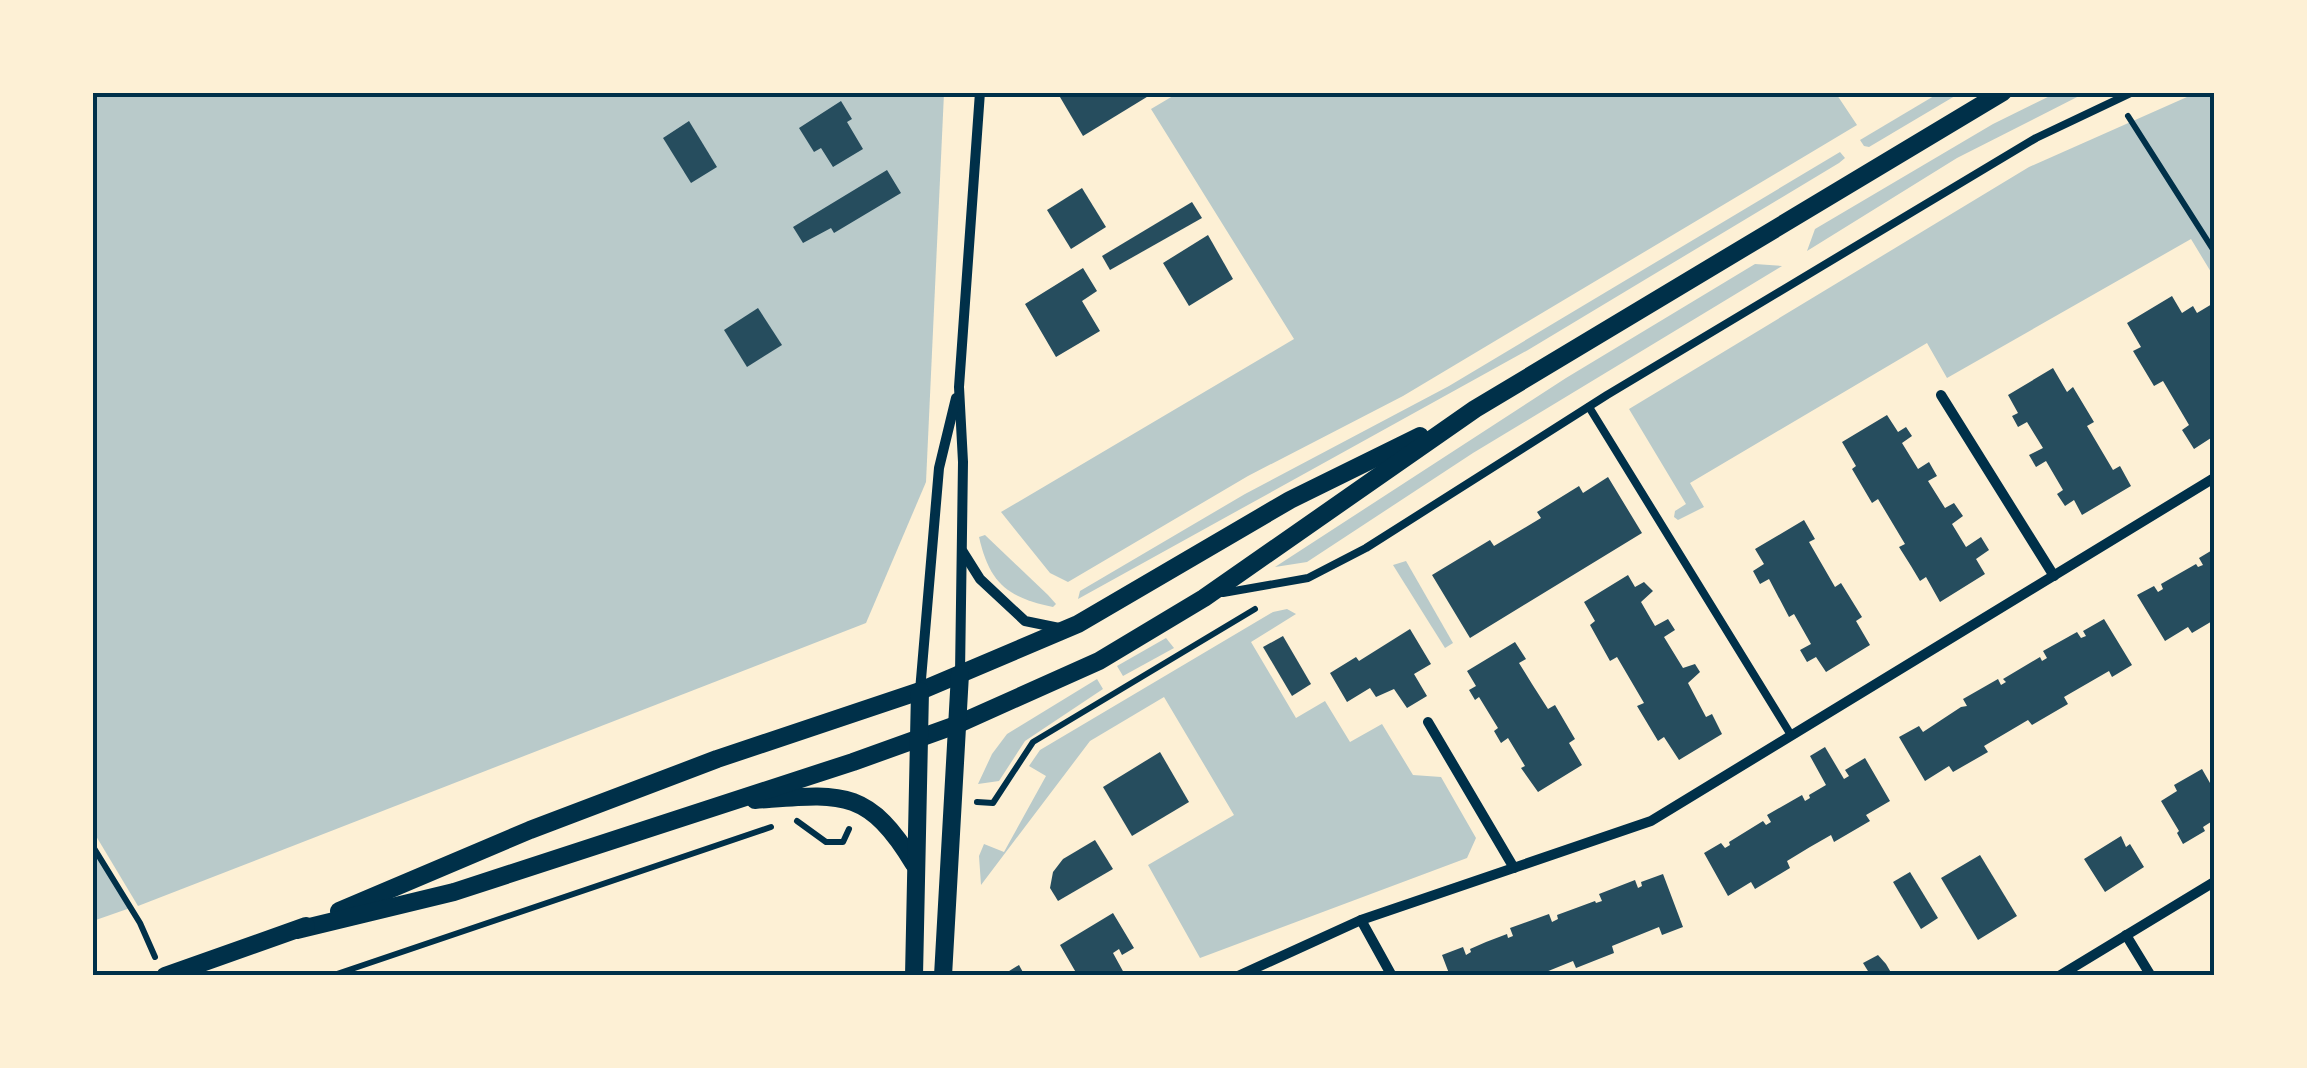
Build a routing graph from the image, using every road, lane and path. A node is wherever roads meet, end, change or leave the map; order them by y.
1 (980, 92) edge
2 (2002, 92) edge
3 (2132, 92) edge
4 (2128, 114) dead end
5 (2214, 251) edge
6 (959, 387) junction
7 (1941, 395) dead end
8 (1475, 408) junction
9 (1588, 408) junction
10 (2214, 478) edge
11 (962, 552) junction
12 (2054, 576) junction
13 (1204, 598) junction
14 (1254, 610) dead end
15 (1065, 629) junction
16 (960, 674) junction
17 (920, 691) junction
18 (1428, 722) dead end
19 (956, 725) junction
20 (1791, 736) junction
21 (917, 739) junction
22 (730, 801) junction
23 (993, 803) dead end
24 (844, 842) dead end
25 (92, 844) edge
26 (916, 866) junction
27 (1514, 868) junction
28 (2214, 882) edge
29 (1361, 920) junction
30 (297, 930) junction
31 (2126, 935) junction
32 (152, 950) dead end
33 (165, 976) edge
34 (332, 976) edge
35 (914, 976) edge
36 (943, 976) edge
37 (1238, 976) edge
38 (1392, 976) edge
39 (2059, 976) edge
40 (2151, 976) edge

1 - 6 street
2 - 8 street
3 - 9 lane
4 - 5 path
6 - 11 street
6 - 17 street
7 - 12 street
8 - 13 street
8 - 15 street
9 - 13 lane
9 - 20 lane
10 - 12 street
11 - 15 street
11 - 16 street
12 - 20 street
13 - 19 street
14 - 23 path
15 - 16 street
16 - 17 street
16 - 19 street
17 - 21 street
17 - 30 street
18 - 27 street
19 - 21 street
19 - 36 street
20 - 27 street
21 - 22 street
21 - 26 street
22 - 26 street
22 - 30 street
24 - 34 path
25 - 32 path
26 - 35 street
27 - 29 street
28 - 31 street
29 - 37 street
29 - 38 street
30 - 33 street
31 - 39 street
31 - 40 street

